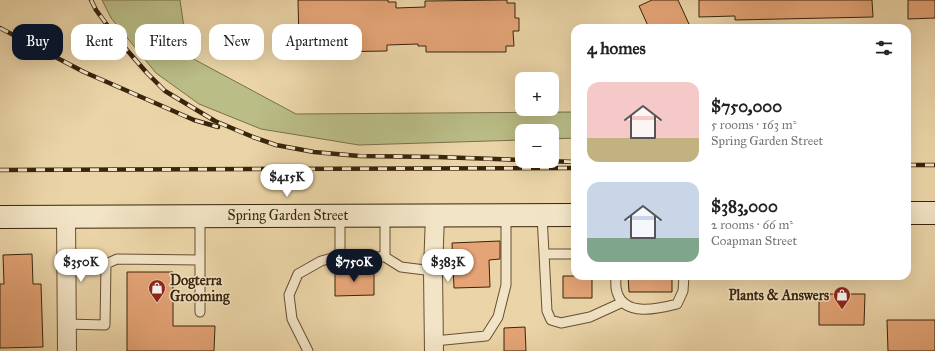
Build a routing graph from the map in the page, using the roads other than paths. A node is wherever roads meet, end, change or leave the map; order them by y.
1 (911, 213) edge
2 (935, 213) edge
3 (571, 214) edge
4 (200, 215) junction
5 (340, 215) junction
6 (385, 215) junction
7 (435, 215) junction
8 (506, 215) junction
9 (542, 215) junction
10 (66, 216) junction
11 (0, 217) edge
12 (544, 254) junction
13 (571, 254) edge
14 (340, 256) junction
15 (386, 257) junction
16 (200, 260) junction
17 (433, 271) junction
18 (616, 280) edge
19 (684, 280) edge
20 (623, 302) junction
21 (200, 312) dead end
22 (66, 324) junction
23 (434, 346) edge
24 (66, 351) edge
25 (308, 351) edge

1 - 2 main road
3 - 9 main road, Spring Garden Street
4 - 5 main road, Spring Garden Street
4 - 10 main road, Spring Garden Street
4 - 16 lane
5 - 6 main road, Spring Garden Street
5 - 14 lane
6 - 7 main road, Spring Garden Street
6 - 15 lane
7 - 8 main road, Spring Garden Street
7 - 17 street
8 - 9 main road, Spring Garden Street
8 - 23 lane
9 - 12 lane
10 - 11 main road, Spring Garden Street
10 - 22 street
12 - 13 lane
12 - 20 lane
14 - 15 lane
14 - 25 lane
15 - 17 lane
16 - 21 lane
16 - 22 lane
17 - 23 street
18 - 20 lane
19 - 20 lane
22 - 24 street

